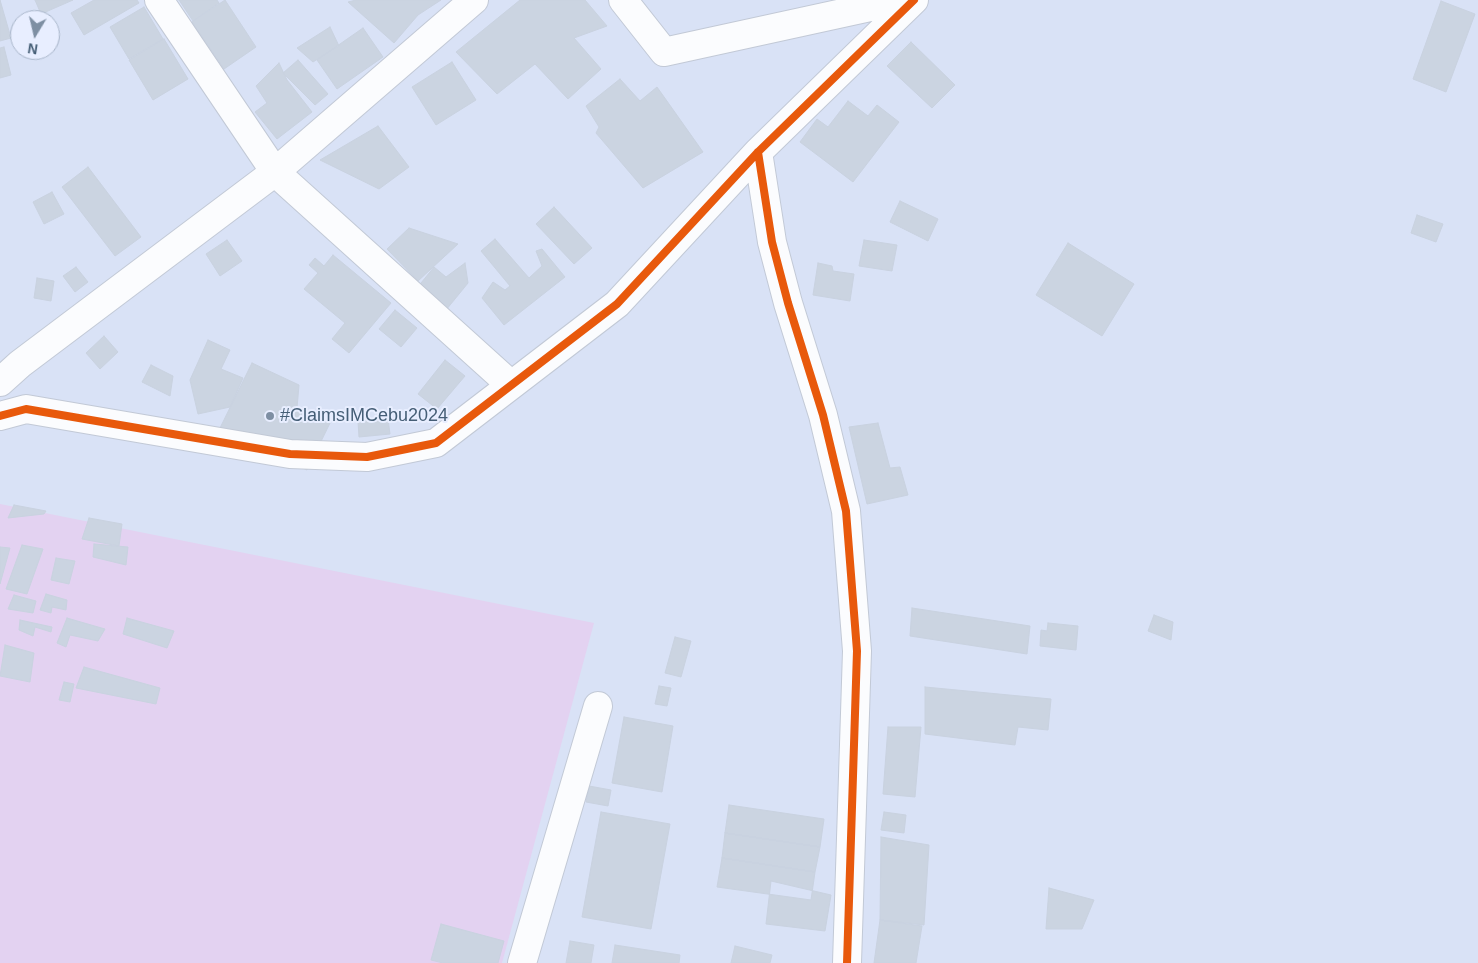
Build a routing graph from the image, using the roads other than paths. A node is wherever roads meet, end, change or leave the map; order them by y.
1 (158, 0) edge
2 (474, 0) edge
3 (623, 0) edge
4 (902, 0) edge
5 (914, 0) edge
6 (758, 152) junction
7 (275, 172) junction
8 (10, 360) edge
9 (0, 382) edge
10 (511, 385) junction
11 (0, 416) edge
12 (598, 706) dead end
13 (522, 963) edge
14 (847, 963) edge

1 - 7 street
2 - 7 street
3 - 4 street
5 - 6 street
6 - 10 street
6 - 14 street
7 - 8 street
7 - 10 street
8 - 9 street
10 - 11 street
12 - 13 street

